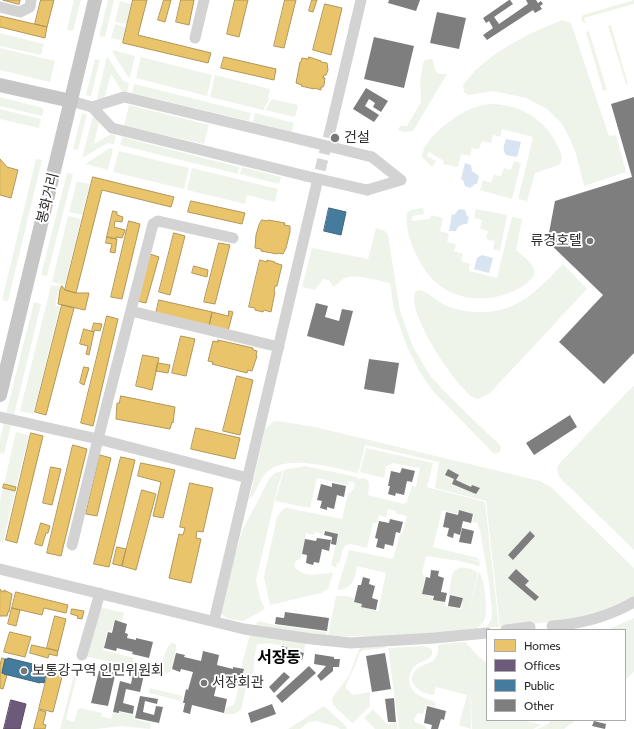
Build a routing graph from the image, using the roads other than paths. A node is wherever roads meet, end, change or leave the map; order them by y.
1 (31, 0) edge
2 (95, 0) edge
3 (204, 0) edge
4 (361, 0) edge
5 (0, 7) edge
6 (195, 38) dead end
7 (0, 85) edge
8 (71, 101) junction
9 (92, 107) junction
10 (331, 127) tunnel mouth
11 (316, 187) tunnel mouth
12 (233, 238) dead end
13 (130, 311) junction
14 (279, 347) junction
15 (0, 395) edge
16 (0, 417) edge
17 (98, 439) junction
18 (248, 478) junction
19 (72, 545) dead end
20 (0, 569) edge
21 (100, 593) junction
22 (634, 602) edge
23 (214, 621) junction
24 (552, 626) dead end
25 (530, 627) dead end
26 (514, 629) edge
27 (486, 633) edge
28 (82, 654) dead end

1 - 5 street
2 - 8 main road, 봉화거리
3 - 6 street
4 - 10 street
7 - 8 main road
8 - 9 street
8 - 15 main road, 봉화거리
9 - 9 street, bridge
11 - 14 street
12 - 13 street
13 - 14 street
13 - 17 street
14 - 18 street
16 - 17 street
17 - 18 street
17 - 19 street
18 - 23 street
20 - 21 street
21 - 23 street
21 - 28 street
22 - 24 street
23 - 27 street
25 - 26 street

